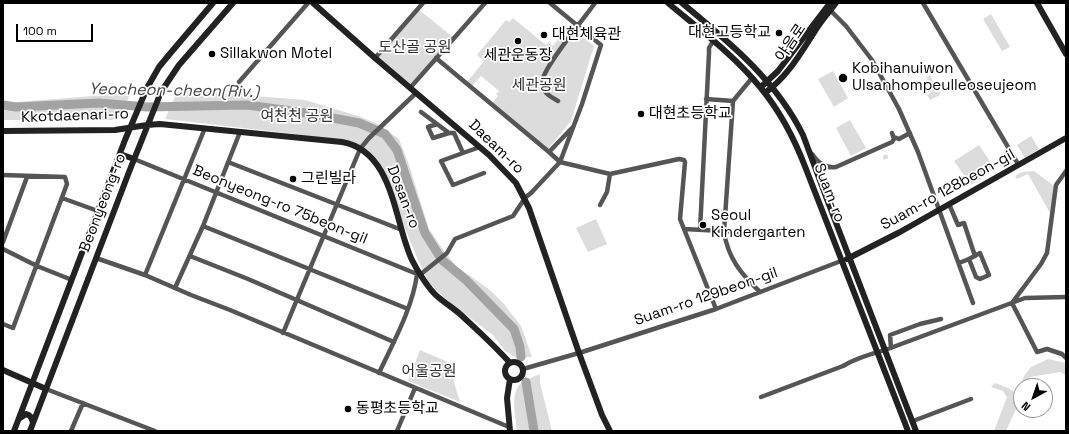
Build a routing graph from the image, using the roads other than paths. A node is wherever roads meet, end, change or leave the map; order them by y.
1 (213, 3) edge
2 (233, 3) edge
3 (308, 3) edge
4 (313, 3) edge
5 (423, 3) edge
6 (484, 3) edge
7 (550, 3) edge
8 (595, 3) edge
9 (668, 3) edge
10 (682, 3) edge
11 (836, 3) edge
12 (923, 3) edge
13 (1037, 3) edge
14 (829, 7) edge
15 (578, 26) junction
16 (714, 42) junction
17 (1066, 54) edge
18 (374, 58) junction
19 (436, 58) junction
20 (752, 78) junction
21 (768, 81) junction
22 (239, 82) dead end
23 (761, 87) junction
24 (773, 87) junction
25 (410, 88) junction
26 (765, 93) junction
27 (416, 94) junction
28 (706, 99) junction
29 (733, 100) junction
30 (558, 102) dead end
31 (421, 112) dead end
32 (148, 122) junction
33 (437, 124) junction
34 (573, 126) junction
35 (130, 128) junction
36 (205, 128) junction
37 (3, 131) edge
38 (240, 132) junction
39 (449, 133) junction
40 (910, 133) junction
41 (1066, 138) edge
42 (808, 146) junction
43 (480, 147) junction
44 (360, 149) junction
45 (549, 152) junction
46 (120, 154) junction
47 (462, 154) junction
48 (134, 160) junction
49 (228, 162) junction
50 (560, 162) junction
51 (1018, 164) junction
52 (1066, 171) edge
53 (484, 173) dead end
54 (610, 174) junction
55 (3, 175) edge
56 (28, 177) junction
57 (184, 180) junction
58 (215, 193) junction
59 (62, 198) junction
60 (525, 198) junction
61 (337, 204) junction
62 (949, 204) junction
63 (600, 206) dead end
64 (940, 209) junction
65 (98, 211) junction
66 (203, 226) junction
67 (684, 229) junction
68 (402, 230) junction
69 (700, 230) junction
70 (724, 232) junction
71 (779, 234) dead end
72 (324, 236) junction
73 (3, 242) edge
74 (3, 249) edge
75 (190, 256) junction
76 (975, 256) junction
77 (96, 258) junction
78 (849, 258) junction
79 (969, 259) junction
80 (841, 261) junction
81 (959, 263) junction
82 (37, 266) junction
83 (310, 269) junction
84 (419, 274) junction
85 (145, 275) junction
86 (72, 280) junction
87 (175, 288) junction
88 (760, 292) junction
89 (1066, 297) edge
90 (297, 300) junction
91 (973, 303) dead end
92 (1012, 303) junction
93 (408, 308) junction
94 (716, 309) junction
95 (941, 319) dead end
96 (3, 324) edge
97 (283, 333) junction
98 (394, 342) junction
99 (888, 349) junction
100 (877, 352) junction
101 (579, 353) junction
102 (1066, 358) edge
103 (510, 363) junction
104 (523, 369) junction
105 (3, 370) edge
106 (379, 374) junction
107 (510, 379) junction
108 (32, 383) junction
109 (415, 388) junction
110 (46, 389) junction
111 (761, 397) dead end
112 (971, 399) dead end
113 (83, 403) junction
114 (19, 418) junction
115 (913, 421) junction
116 (33, 423) junction
117 (509, 430) edge
118 (14, 431) edge
119 (30, 431) edge
120 (71, 431) edge
121 (155, 431) edge
122 (397, 431) edge
123 (610, 431) edge
124 (908, 431) edge
125 (916, 431) edge

1 - 35 main road, Beonyeong-ro
2 - 32 main road, Beonyeong-ro
3 - 22 street
4 - 18 main road, Daeam-ro
5 - 18 street
6 - 19 street
7 - 15 street
8 - 15 street
9 - 16 main road, Suam-ro
10 - 21 main road, Suam-ro
11 - 14 main road, 야음로
12 - 51 street
13 - 17 main road
14 - 21 main road
14 - 24 main road, 야음로
14 - 40 street
15 - 30 street
15 - 34 street
16 - 20 main road, Suam-ro
16 - 28 street
18 - 25 main road, Daeam-ro
19 - 25 street
19 - 45 street
20 - 23 main road, Suam-ro
20 - 29 street
21 - 23 main road
21 - 24 main road, Suam-ro
23 - 26 main road, Suam-ro
24 - 26 main road, 야음로
24 - 42 main road, Suam-ro
25 - 27 main road, Daeam-ro
26 - 80 main road, Suam-ro
27 - 43 main road, Daeam-ro
27 - 44 street
28 - 29 street
28 - 69 street
29 - 70 street
31 - 33 street
32 - 35 main road, Kkotdaenari-ro
32 - 36 main road, Dosan-ro
32 - 48 main road, Beonyeong-ro
33 - 39 street
33 - 39 street
34 - 45 street
34 - 50 street
35 - 37 main road, Kkotdaenari-ro
35 - 46 main road, Beonyeong-ro
36 - 38 main road, Dosan-ro
36 - 57 street
38 - 44 main road, Dosan-ro
38 - 49 street
39 - 47 street
40 - 42 street
40 - 64 street
41 - 51 main road, Suam-ro 128beon-gil
42 - 78 main road, Suam-ro
43 - 47 street
43 - 60 main road, Daeam-ro
44 - 61 street
44 - 68 main road, Dosan-ro
45 - 50 street
46 - 48 main road
46 - 65 main road, Beonyeong-ro
47 - 53 street
48 - 57 street, Beonyeong-ro 75beon-gil
48 - 77 main road, Beonyeong-ro
49 - 58 street
49 - 61 street
50 - 54 street
50 - 60 street
51 - 62 main road, Suam-ro 128beon-gil
52 - 92 street
54 - 63 street
54 - 67 street
55 - 56 street
56 - 59 street
56 - 73 street
57 - 58 street, Beonyeong-ro 75beon-gil
57 - 85 street
58 - 66 street
58 - 72 street, Beonyeong-ro 75beon-gil
59 - 65 street
59 - 82 street
60 - 84 street
60 - 101 main road, Daeam-ro
61 - 68 street
61 - 72 street
62 - 64 main road, Suam-ro 128beon-gil
62 - 76 street
64 - 78 main road, Suam-ro 128beon-gil
64 - 81 street
65 - 86 main road, Beonyeong-ro
66 - 75 street
66 - 83 street
67 - 69 street
67 - 94 street
68 - 84 main road, Dosan-ro
69 - 70 street
70 - 71 street
70 - 88 street
72 - 83 street
72 - 84 street, Beonyeong-ro 75beon-gil
74 - 82 street
75 - 87 street
75 - 90 street
76 - 79 street
76 - 79 street
77 - 85 street
77 - 110 main road, Beonyeong-ro
78 - 80 main road, Suam-ro 128beon-gil
78 - 99 main road, Suam-ro
79 - 81 street
80 - 88 street, Suam-ro 129beon-gil
80 - 100 main road, Suam-ro
81 - 91 street
82 - 86 street
82 - 96 street
83 - 90 street
83 - 93 street
84 - 93 street
84 - 103 main road, Dosan-ro
85 - 87 street
86 - 108 main road, Beonyeong-ro
87 - 97 street
88 - 94 street, Suam-ro 129beon-gil
89 - 92 street
90 - 97 street
90 - 98 street
92 - 99 street
92 - 102 street
93 - 98 street
94 - 101 street, Suam-ro 129beon-gil
95 - 99 street
97 - 106 street
98 - 106 street
99 - 100 street
99 - 115 main road, Suam-ro
100 - 111 street
100 - 124 main road, Suam-ro
101 - 104 street, Suam-ro 129beon-gil
101 - 123 main road, Daeam-ro
103 - 104 main road
103 - 107 main road
104 - 107 main road
105 - 108 main road
106 - 109 street
107 - 117 main road
108 - 110 main road
108 - 114 main road, Beonyeong-ro
109 - 117 street
109 - 122 street
110 - 113 street
110 - 116 main road, Beonyeong-ro
112 - 115 street
113 - 120 street
113 - 121 street
114 - 116 main road
114 - 118 main road, Beonyeong-ro
115 - 125 main road, Suam-ro
116 - 119 main road, Beonyeong-ro

